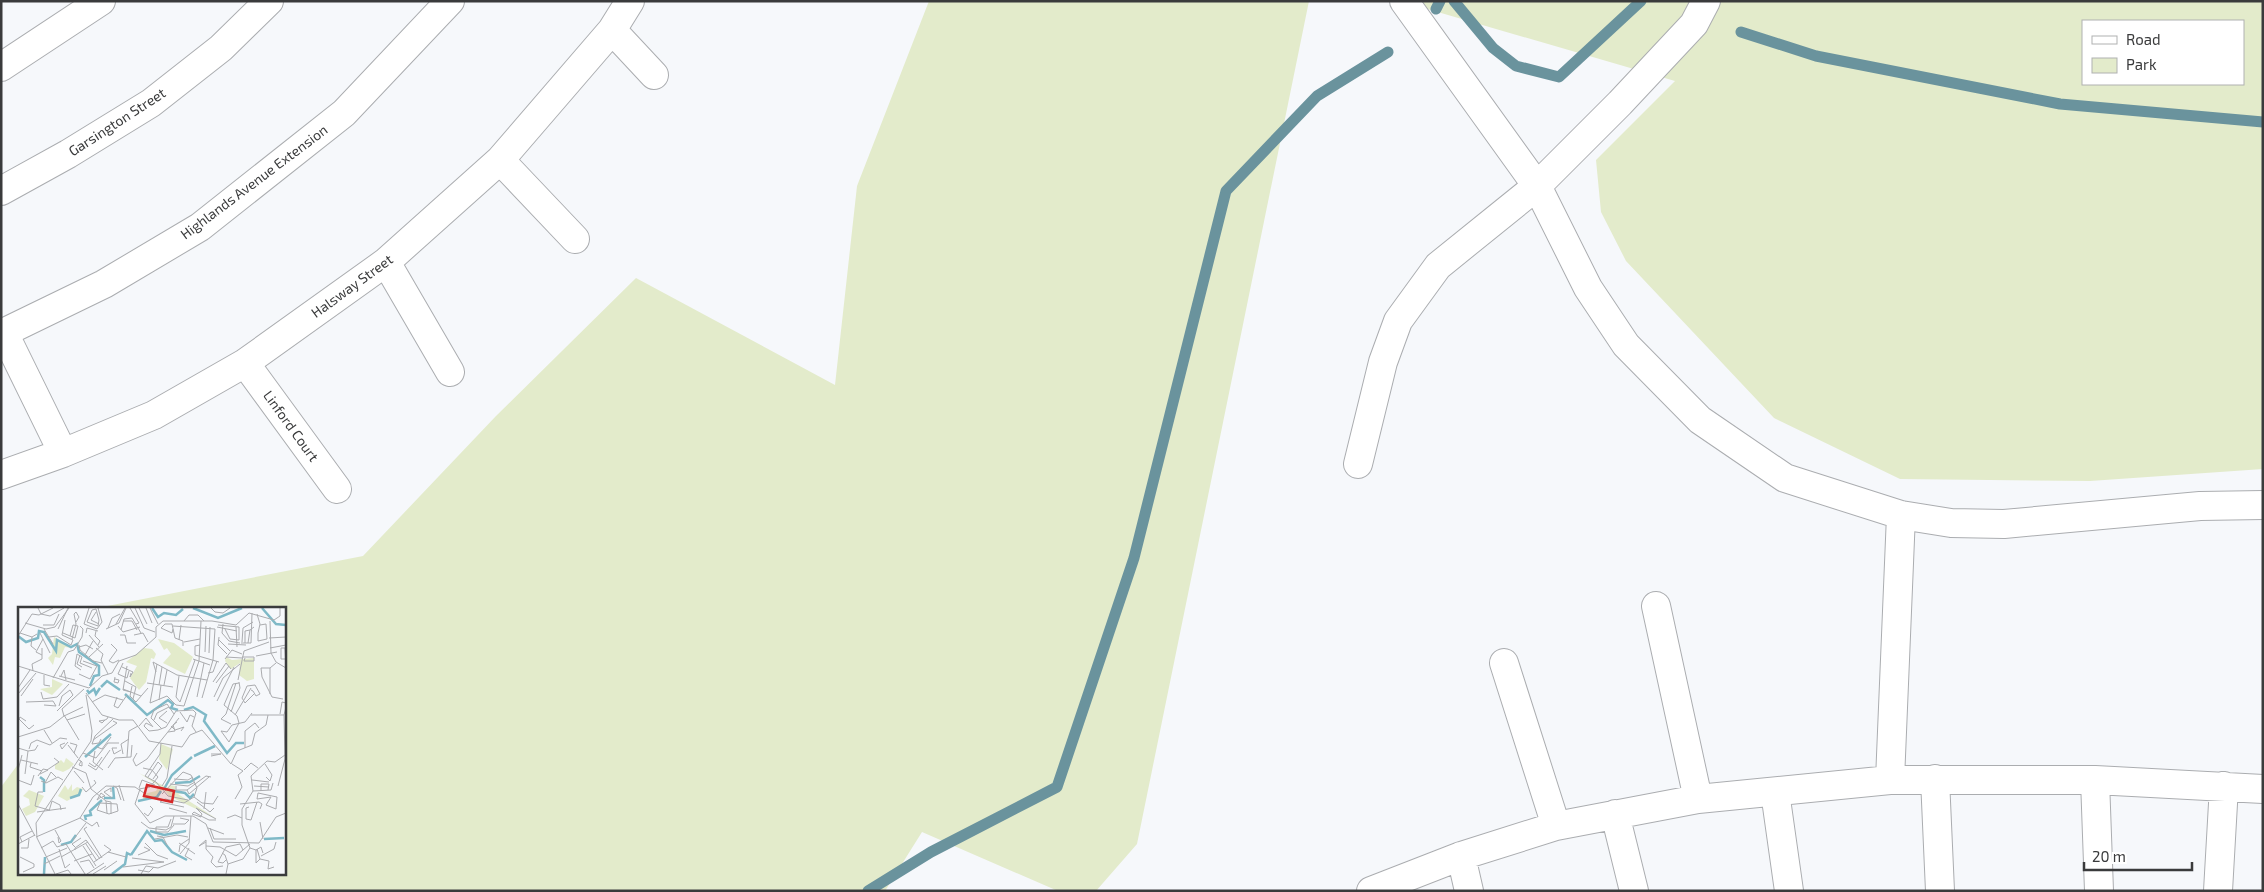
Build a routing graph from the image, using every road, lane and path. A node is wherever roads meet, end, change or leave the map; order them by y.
1 (101, 1) edge
2 (269, 1) edge
3 (450, 1) edge
4 (630, 1) edge
5 (1404, 1) edge
6 (1706, 1) edge
7 (612, 30) junction
8 (1, 67) edge
9 (654, 75) dead end
10 (500, 160) junction
11 (1536, 186) junction
12 (1, 191) edge
13 (575, 239) dead end
14 (386, 262) junction
15 (3, 334) edge
16 (245, 362) junction
17 (450, 372) dead end
18 (62, 453) junction
19 (1358, 464) dead end
20 (1, 475) edge
21 (337, 489) dead end
22 (2263, 505) edge
23 (1901, 515) junction
24 (1656, 606) dead end
25 (1504, 662) dead end
26 (1936, 779) junction
27 (1890, 780) junction
28 (2095, 780) junction
29 (2224, 786) junction
30 (2263, 789) edge
31 (1775, 792) junction
32 (1698, 799) junction
33 (1615, 814) junction
34 (1556, 826) junction
35 (1461, 856) junction
36 (1371, 891) edge
37 (1469, 891) edge
38 (1634, 891) edge
39 (1790, 891) edge
40 (1940, 891) edge
41 (2099, 891) edge
42 (2218, 891) edge

1 - 8 street
2 - 12 street, Garsington Street
3 - 15 street, Highlands Avenue Extension
4 - 7 street, Halsway Street
5 - 11 street
6 - 11 street
7 - 9 street
7 - 10 street, Halsway Street
10 - 13 street
10 - 14 street, Halsway Street
11 - 19 street
11 - 23 street
14 - 16 street, Halsway Street
14 - 17 street
15 - 18 street
16 - 18 street, Halsway Street
16 - 21 street, Linford Court
18 - 20 street, Halsway Street
22 - 23 street
23 - 27 street
24 - 32 street
25 - 34 street
26 - 27 street
26 - 28 street
26 - 40 street
27 - 31 street
28 - 29 street
28 - 41 street
29 - 30 street
29 - 42 street
31 - 32 street
31 - 39 street
32 - 33 street
33 - 34 street
33 - 38 street
34 - 35 street
35 - 36 street
35 - 37 street

